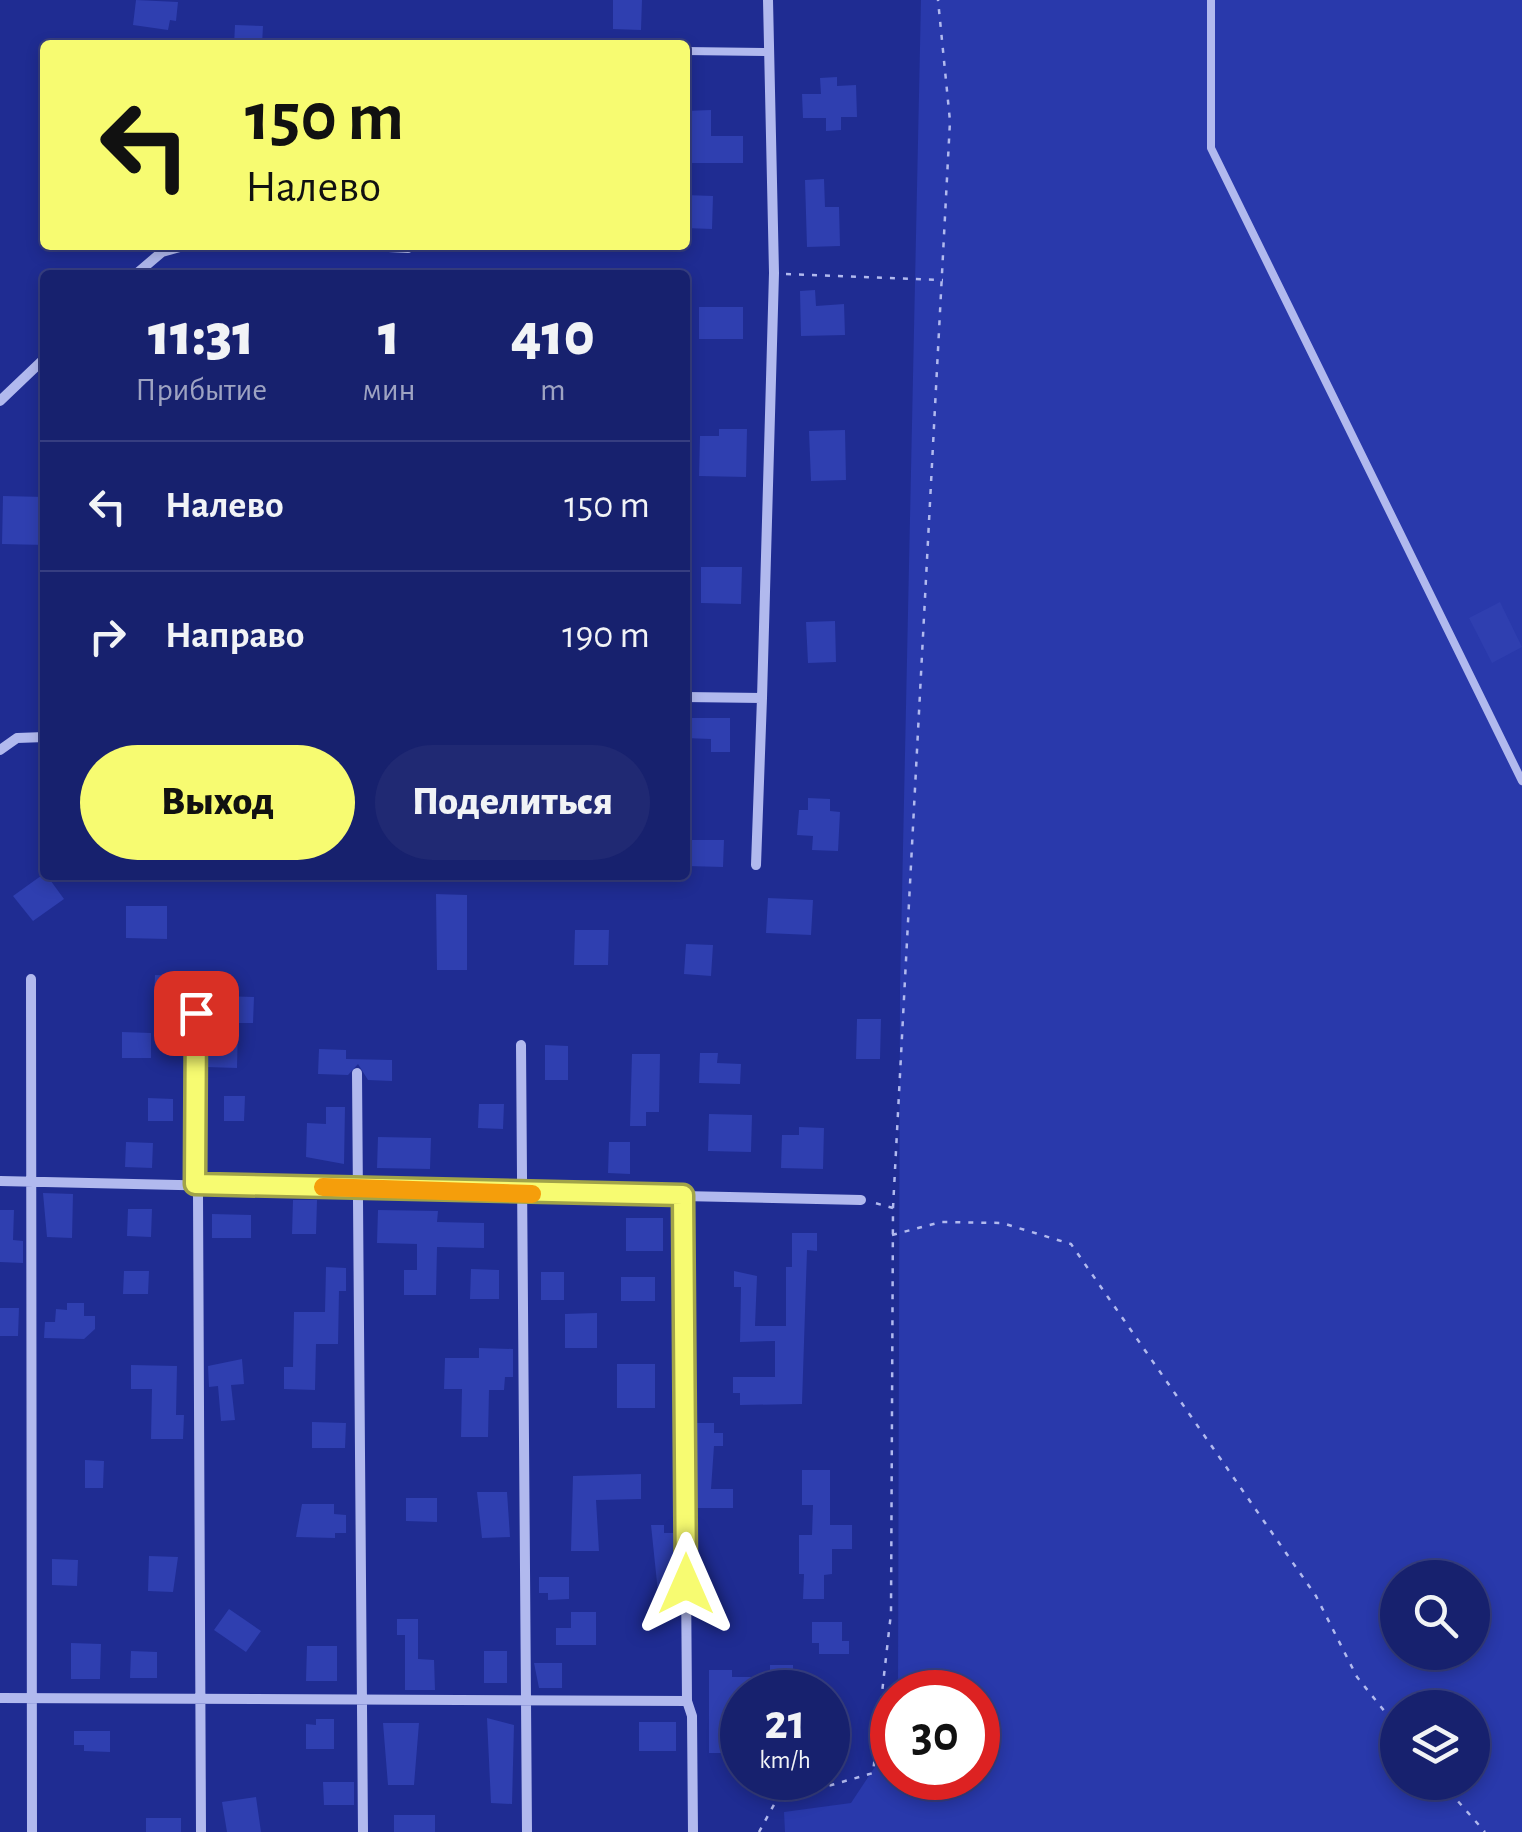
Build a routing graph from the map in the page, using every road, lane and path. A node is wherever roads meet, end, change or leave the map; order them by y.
1 (768, 0) edge
2 (938, 0) edge
3 (1211, 0) edge
4 (690, 51) edge
5 (769, 52) junction
6 (169, 250) edge
7 (141, 270) edge
8 (774, 274) junction
9 (943, 280) junction
10 (40, 363) edge
11 (0, 401) edge
12 (690, 697) edge
13 (762, 698) junction
14 (40, 737) edge
15 (0, 750) edge
16 (1522, 781) edge
17 (756, 865) dead end
18 (31, 979) dead end
19 (196, 979) dead end
20 (521, 1044) dead end
21 (357, 1073) dead end
22 (0, 1180) edge
23 (32, 1182) junction
24 (195, 1184) junction
25 (358, 1188) junction
26 (522, 1194) junction
27 (683, 1195) junction
28 (861, 1200) joint
29 (894, 1208) junction
30 (892, 1235) junction
31 (362, 1697) junction
32 (526, 1697) junction
33 (0, 1698) edge
34 (30, 1698) junction
35 (199, 1698) junction
36 (687, 1701) junction
37 (1380, 1706) edge
38 (1457, 1800) edge
39 (32, 1832) edge
40 (201, 1832) edge
41 (363, 1832) edge
42 (527, 1832) edge
43 (693, 1832) edge
44 (759, 1832) edge
45 (1485, 1832) edge

1 - 5 street
2 - 9 path
3 - 16 lane
4 - 5 lane
5 - 8 street
6 - 7 street
8 - 9 path
8 - 13 street
9 - 29 path
10 - 11 street
12 - 13 street
13 - 17 street
14 - 15 street
18 - 23 street
19 - 24 street
20 - 26 street
21 - 25 street
22 - 23 street
23 - 24 street
23 - 34 street
24 - 25 street
24 - 35 street
25 - 26 street
25 - 31 street
26 - 27 street
26 - 32 street
27 - 28 street
27 - 36 street
28 - 29 path
29 - 30 path
30 - 37 path
30 - 44 path
31 - 32 street
31 - 35 street
31 - 41 street
32 - 36 street
32 - 42 street
33 - 34 street
34 - 35 street
34 - 39 street
35 - 40 street
36 - 43 street
38 - 45 path

